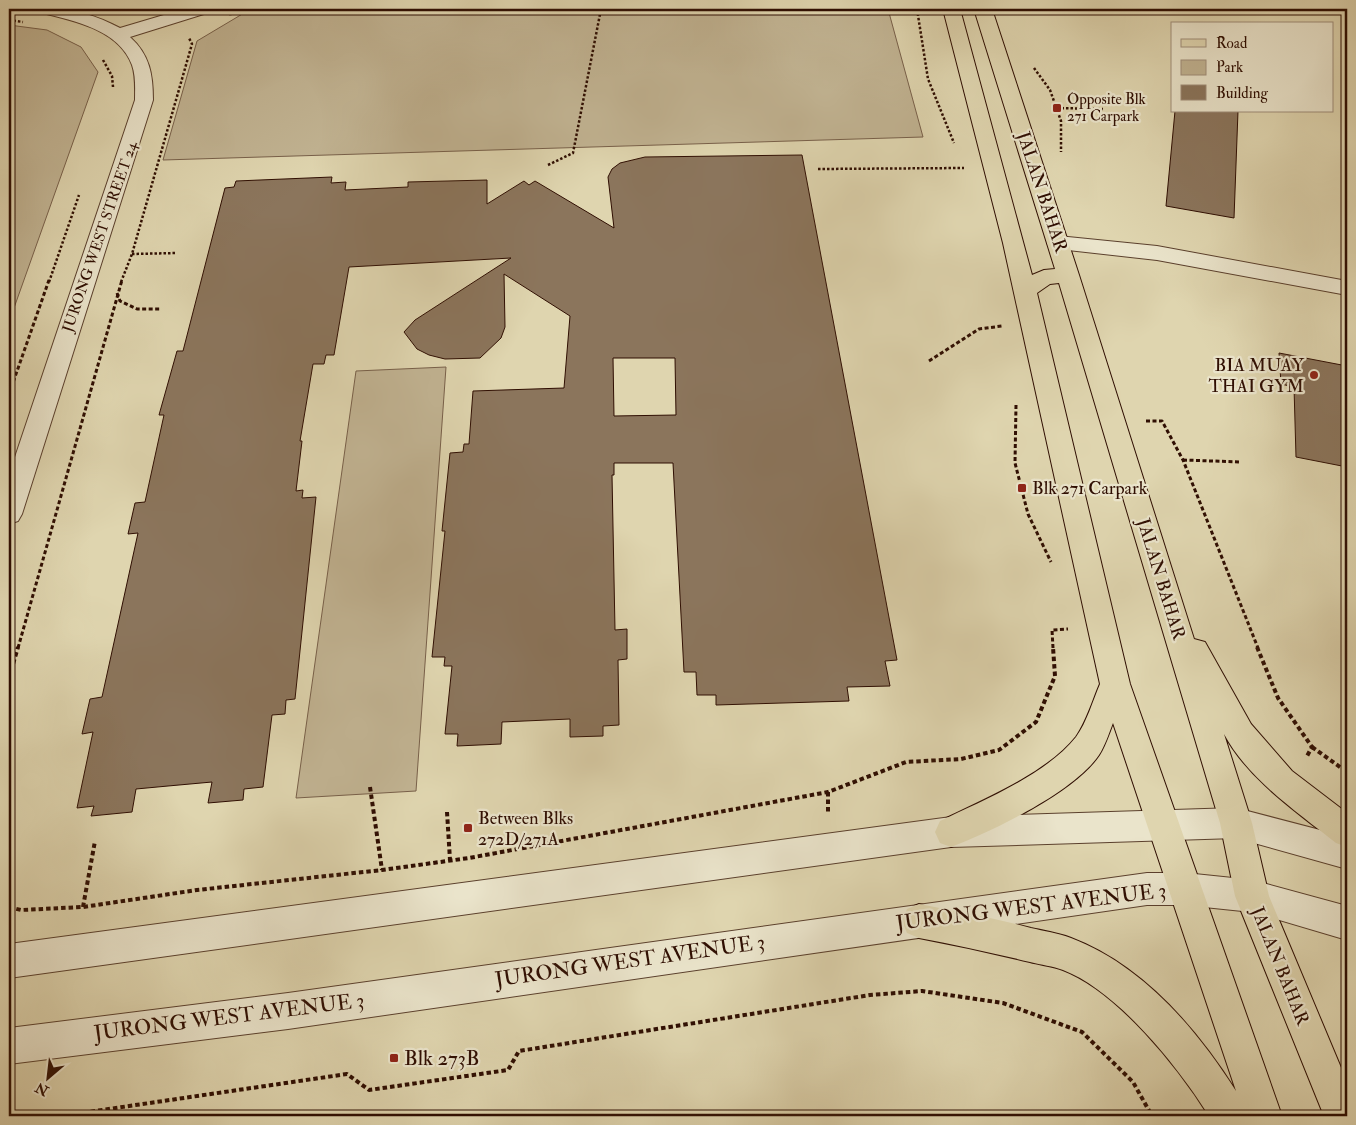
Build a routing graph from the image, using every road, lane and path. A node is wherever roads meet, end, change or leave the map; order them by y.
1 (48, 9) edge
2 (157, 9) edge
3 (201, 9) edge
4 (358, 9) edge
5 (601, 9) edge
6 (917, 9) edge
7 (951, 9) edge
8 (983, 9) edge
9 (224, 15) dead end
10 (110, 30) junction
11 (188, 35) dead end
12 (98, 55) dead end
13 (1028, 60) dead end
14 (113, 90) dead end
15 (1057, 108) junction
16 (1103, 109) dead end
17 (958, 150) dead end
18 (1062, 159) dead end
19 (961, 160) dead end
20 (548, 165) dead end
21 (818, 169) dead end
22 (81, 190) dead end
23 (1058, 243) junction
24 (177, 253) dead end
25 (132, 254) junction
26 (1068, 275) junction
27 (1347, 288) edge
28 (1025, 291) junction
29 (116, 292) junction
30 (161, 310) dead end
31 (1001, 317) dead end
32 (1003, 326) junction
33 (1006, 334) dead end
34 (929, 361) dead end
35 (9, 394) edge
36 (1016, 396) dead end
37 (1142, 413) dead end
38 (1183, 460) junction
39 (1241, 462) dead end
40 (9, 514) edge
41 (1053, 566) dead end
42 (1167, 599) junction
43 (1072, 629) dead end
44 (9, 678) edge
45 (1115, 684) junction
46 (1312, 747) junction
47 (1302, 765) dead end
48 (1347, 772) edge
49 (370, 787) dead end
50 (447, 812) dead end
51 (1236, 823) junction
52 (1162, 824) junction
53 (951, 832) junction
54 (1347, 832) edge
55 (95, 841) dead end
56 (1347, 853) edge
57 (450, 860) junction
58 (382, 870) junction
59 (1184, 889) junction
60 (1252, 896) junction
61 (9, 907) edge
62 (83, 907) junction
63 (919, 921) junction
64 (1347, 923) edge
65 (9, 961) edge
66 (9, 1046) edge
67 (61, 1116) edge
68 (1152, 1116) edge
69 (1230, 1116) edge
70 (1263, 1116) edge
71 (1343, 1116) edge

1 - 10 street, JURONG WEST STREET 24
2 - 10 street
3 - 10 street
4 - 9 path
5 - 20 path
6 - 17 path
7 - 28 main road, JALAN BAHAR
8 - 23 main road, JALAN BAHAR
10 - 40 street, JURONG WEST STREET 24
11 - 25 path
12 - 14 path
13 - 15 path
15 - 16 path
15 - 18 path
19 - 21 path
22 - 35 path
23 - 26 main road, JALAN BAHAR
23 - 27 street
24 - 25 path
25 - 29 path
26 - 28 main road
26 - 42 main road, JALAN BAHAR
28 - 45 main road, JALAN BAHAR
29 - 30 path
29 - 44 path
31 - 32 path
32 - 33 path
32 - 34 path
36 - 41 path
37 - 38 path
38 - 39 path
38 - 46 path
42 - 51 main road, JALAN BAHAR
42 - 54 main road
43 - 57 path
45 - 52 main road, JALAN BAHAR
45 - 53 main road
46 - 47 path
46 - 48 path
49 - 58 path
50 - 57 path
51 - 52 street
51 - 56 street
51 - 60 main road, JALAN BAHAR
52 - 53 street
52 - 59 main road, JALAN BAHAR
53 - 65 street
55 - 62 path
57 - 58 path
58 - 62 path
59 - 60 street, JURONG WEST AVENUE 3
59 - 63 street, JURONG WEST AVENUE 3
59 - 70 main road, JALAN BAHAR
60 - 64 street, JURONG WEST AVENUE 3
60 - 71 main road, JALAN BAHAR
61 - 62 path
63 - 66 street, JURONG WEST AVENUE 3
63 - 69 main road
67 - 68 path

